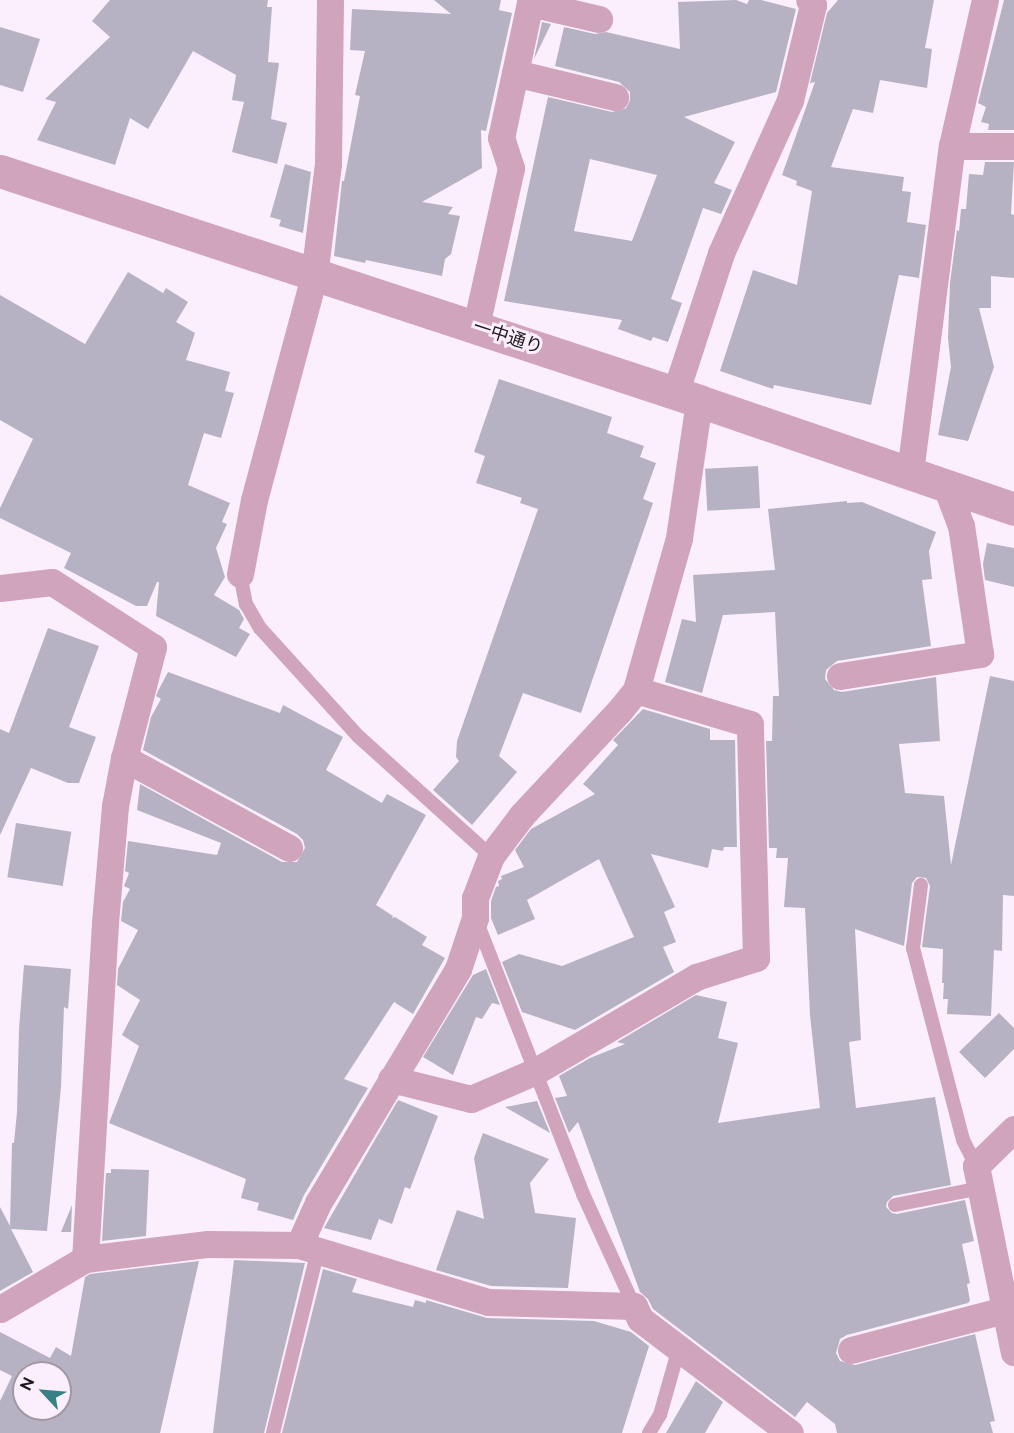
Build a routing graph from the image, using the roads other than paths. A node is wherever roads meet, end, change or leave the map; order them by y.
1 (330, 0) edge
2 (985, 0) edge
3 (813, 2) edge
4 (599, 19) dead end
5 (515, 73) junction
6 (615, 97) dead end
7 (952, 146) junction
8 (1014, 146) edge
9 (0, 171) edge
10 (314, 276) junction
11 (476, 327) junction
12 (687, 397) junction
13 (910, 472) junction
14 (946, 486) junction
15 (1014, 509) edge
16 (240, 574) joint
17 (0, 588) edge
18 (840, 676) dead end
19 (636, 690) junction
20 (124, 758) junction
21 (289, 848) dead end
22 (491, 856) junction
23 (921, 885) dead end
24 (475, 918) junction
25 (536, 1071) junction
26 (391, 1079) junction
27 (1014, 1129) edge
28 (978, 1177) junction
29 (895, 1205) dead end
30 (309, 1248) junction
31 (85, 1259) junction
32 (634, 1306) junction
33 (0, 1309) edge
34 (1005, 1310) junction
35 (679, 1348) junction
36 (851, 1350) dead end
37 (1014, 1352) edge
38 (273, 1433) edge
39 (649, 1433) edge
40 (790, 1433) edge

1 - 10 street
2 - 7 street
3 - 12 street
4 - 5 street
5 - 6 street
5 - 11 street
7 - 8 street
7 - 13 street
9 - 10 street, 一中通り
10 - 11 street, 一中通り
10 - 16 street
11 - 12 street, 一中通り
12 - 13 street, 一中通り
12 - 19 street
13 - 14 street, 一中通り
14 - 15 street, 一中通り
14 - 18 street
16 - 22 lane
17 - 20 street
19 - 22 street
19 - 25 street
20 - 21 street
20 - 31 street
22 - 24 street
23 - 28 lane
24 - 25 lane
24 - 26 street
25 - 26 street
25 - 32 lane
26 - 30 street
27 - 28 street
28 - 29 lane
28 - 34 street
30 - 31 street
30 - 32 street
30 - 38 lane
31 - 33 street
32 - 35 street
34 - 36 street
34 - 37 street
35 - 39 lane
35 - 40 street

